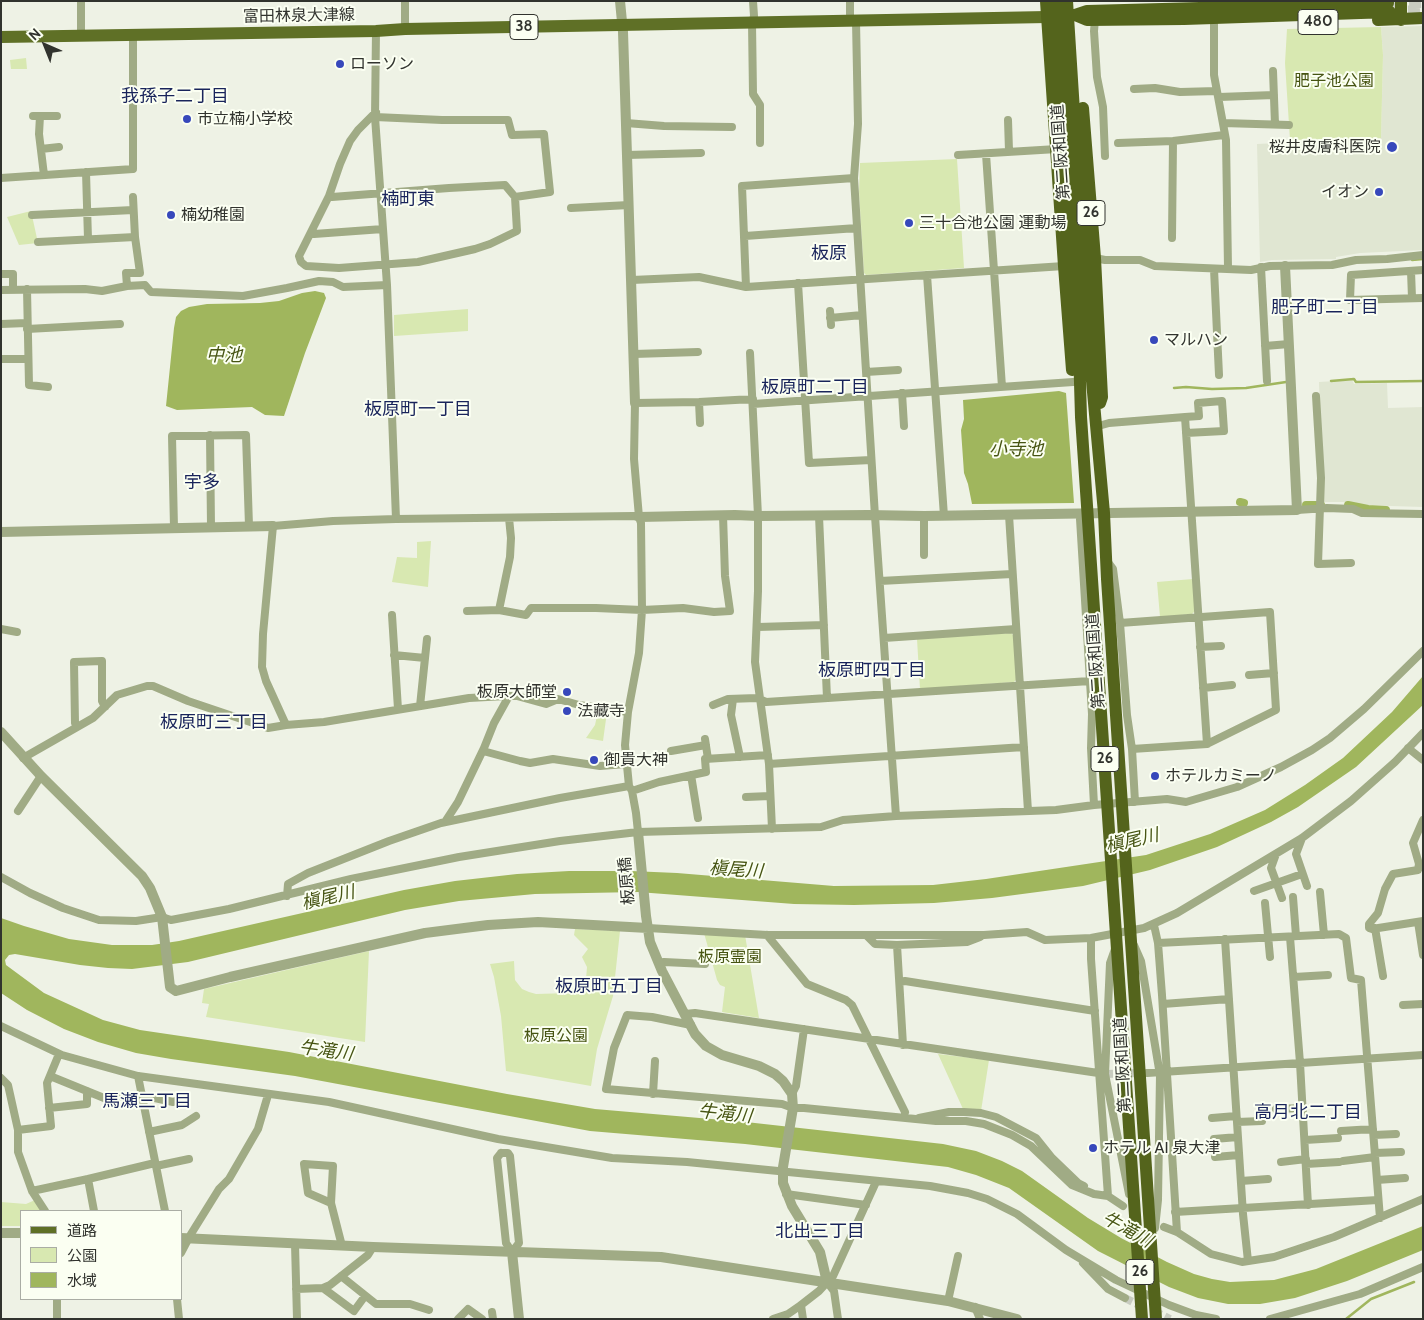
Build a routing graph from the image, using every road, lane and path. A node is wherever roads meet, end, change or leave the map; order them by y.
1 (81, 1) edge
2 (405, 1) edge
3 (620, 1) edge
4 (753, 1) edge
5 (850, 1) edge
6 (1046, 1) edge
7 (1056, 1) edge
8 (1067, 1) edge
9 (1074, 1) edge
10 (1253, 1) edge
11 (1393, 5) edge
12 (1228, 7) junction
13 (1214, 9) edge
14 (1075, 15) junction
15 (1047, 17) junction
16 (1423, 18) edge
17 (1095, 20) junction
18 (1401, 20) junction
19 (856, 21) junction
20 (752, 23) junction
21 (622, 25) junction
22 (406, 29) junction
23 (376, 31) junction
24 (132, 35) junction
25 (1, 36) edge
26 (81, 36) junction
27 (1274, 71) dead end
28 (1134, 89) dead end
29 (1218, 94) junction
30 (1274, 95) junction
31 (375, 114) junction
32 (58, 116) dead end
33 (1008, 120) dead end
34 (626, 123) junction
35 (1223, 123) junction
36 (1275, 124) junction
37 (1289, 125) dead end
38 (727, 129) dead end
39 (1224, 135) junction
40 (1173, 141) junction
41 (760, 143) dead end
42 (1118, 143) dead end
43 (59, 147) dead end
44 (41, 149) junction
45 (1057, 149) junction
46 (1009, 151) junction
47 (701, 154) dead end
48 (986, 154) junction
49 (627, 155) junction
50 (958, 155) dead end
51 (1104, 156) dead end
52 (86, 172) junction
53 (44, 175) junction
54 (1, 178) edge
55 (854, 178) junction
56 (380, 193) junction
57 (329, 196) junction
58 (133, 197) dead end
59 (515, 197) junction
60 (629, 205) junction
61 (571, 208) dead end
62 (133, 210) junction
63 (87, 211) junction
64 (32, 215) dead end
65 (857, 228) junction
66 (383, 229) junction
67 (312, 231) junction
68 (745, 236) junction
69 (135, 237) junction
70 (1172, 238) dead end
71 (88, 239) junction
72 (38, 242) dead end
73 (1423, 255) edge
74 (1095, 258) junction
75 (386, 265) junction
76 (1064, 266) junction
77 (1285, 266) junction
78 (1262, 267) junction
79 (1228, 268) junction
80 (1214, 269) junction
81 (994, 270) junction
82 (1423, 270) edge
83 (1411, 271) junction
84 (1, 274) edge
85 (927, 275) junction
86 (632, 280) junction
87 (860, 280) junction
88 (798, 284) junction
89 (387, 285) junction
90 (127, 286) junction
91 (746, 287) junction
92 (27, 289) junction
93 (1, 290) edge
94 (13, 290) junction
95 (1412, 298) junction
96 (1423, 298) edge
97 (862, 315) junction
98 (830, 318) dead end
99 (1, 324) edge
100 (120, 324) dead end
101 (27, 326) junction
102 (1289, 344) junction
103 (1265, 346) junction
104 (1084, 349) junction
105 (698, 352) dead end
106 (750, 353) dead end
107 (634, 354) junction
108 (1, 359) edge
109 (28, 359) junction
110 (898, 370) dead end
111 (866, 372) junction
112 (1218, 375) dead end
113 (1073, 382) junction
114 (1268, 382) dead end
115 (48, 387) dead end
116 (1002, 388) junction
117 (935, 391) junction
118 (902, 393) junction
119 (867, 395) junction
120 (1316, 396) dead end
121 (805, 400) junction
122 (699, 402) junction
123 (753, 402) junction
124 (635, 403) junction
125 (1081, 417) junction
126 (1185, 417) junction
127 (700, 423) dead end
128 (904, 426) dead end
129 (1095, 426) junction
130 (1186, 433) junction
131 (210, 436) junction
132 (1319, 440) junction
133 (1310, 441) dead end
134 (871, 460) junction
135 (1321, 473) junction
136 (1312, 474) dead end
137 (1320, 506) junction
138 (1297, 510) junction
139 (1192, 511) junction
140 (1104, 513) junction
141 (1088, 514) junction
142 (1423, 514) edge
143 (723, 515) junction
144 (1009, 515) junction
145 (758, 516) junction
146 (819, 516) junction
147 (875, 516) junction
148 (924, 516) junction
149 (944, 516) junction
150 (509, 518) junction
151 (638, 518) junction
152 (396, 519) junction
153 (249, 526) junction
154 (273, 526) junction
155 (211, 527) junction
156 (174, 528) junction
157 (1, 532) edge
158 (924, 555) dead end
159 (1106, 559) junction
160 (1351, 563) dead end
161 (1012, 574) junction
162 (880, 581) junction
163 (499, 610) junction
164 (642, 610) junction
165 (467, 611) dead end
166 (392, 615) dead end
167 (1198, 617) junction
168 (1120, 623) junction
169 (824, 625) junction
170 (758, 626) junction
171 (1, 629) edge
172 (1016, 629) junction
173 (17, 632) dead end
174 (884, 638) junction
175 (427, 639) dead end
176 (1221, 646) dead end
177 (1200, 647) junction
178 (1423, 651) edge
179 (394, 655) junction
180 (425, 658) junction
181 (1274, 673) junction
182 (1249, 675) dead end
183 (1090, 681) junction
184 (1020, 685) junction
185 (1232, 686) dead end
186 (1203, 688) junction
187 (888, 694) junction
188 (509, 696) junction
189 (827, 698) junction
190 (733, 699) junction
191 (761, 700) junction
192 (714, 705) dead end
193 (420, 706) junction
194 (105, 707) junction
195 (398, 709) junction
196 (628, 712) junction
197 (286, 725) junction
198 (77, 727) junction
199 (1, 732) edge
200 (1423, 733) edge
201 (1207, 744) junction
202 (1024, 747) junction
203 (1408, 748) junction
204 (1132, 749) junction
205 (483, 751) junction
206 (671, 751) dead end
207 (768, 755) junction
208 (892, 756) junction
209 (740, 757) junction
210 (23, 758) junction
211 (708, 759) junction
212 (1423, 760) edge
213 (626, 764) junction
214 (769, 764) junction
215 (691, 775) junction
216 (40, 776) junction
217 (630, 788) junction
218 (770, 796) junction
219 (746, 797) dead end
220 (1135, 802) junction
221 (1094, 805) junction
222 (18, 811) dead end
223 (1028, 811) junction
224 (896, 816) junction
225 (698, 818) dead end
226 (1423, 820) edge
227 (445, 822) junction
228 (772, 829) junction
229 (638, 832) junction
230 (1302, 838) junction
231 (1276, 854) junction
232 (1302, 874) junction
233 (1, 877) edge
234 (1277, 883) junction
235 (1307, 886) dead end
236 (1254, 891) dead end
237 (1320, 892) dead end
238 (287, 896) junction
239 (1282, 898) dead end
240 (1293, 898) dead end
241 (1265, 903) dead end
242 (162, 920) junction
243 (1420, 921) edge
244 (1154, 925) junction
245 (648, 928) junction
246 (1376, 928) junction
247 (1324, 934) junction
248 (767, 935) junction
249 (984, 935) junction
250 (868, 936) junction
251 (1293, 936) junction
252 (1091, 938) junction
253 (1268, 938) junction
254 (1132, 940) junction
255 (1225, 940) junction
256 (1117, 942) junction
257 (1158, 943) junction
258 (897, 945) junction
259 (1423, 955) edge
260 (1270, 957) dead end
261 (659, 963) junction
262 (700, 966) dead end
263 (1328, 975) dead end
264 (1383, 976) dead end
265 (1294, 978) junction
266 (900, 982) junction
267 (1228, 999) junction
268 (1162, 1004) junction
269 (1423, 1004) edge
270 (1403, 1006) dead end
271 (1094, 1011) junction
272 (685, 1014) junction
273 (691, 1025) junction
274 (1, 1026) edge
275 (804, 1029) junction
276 (870, 1040) junction
277 (903, 1044) junction
278 (59, 1054) junction
279 (1423, 1054) edge
280 (1368, 1059) junction
281 (655, 1061) dead end
282 (1300, 1063) junction
283 (1233, 1066) junction
284 (1162, 1071) junction
285 (1147, 1073) tunnel mouth
286 (1102, 1074) junction
287 (50, 1076) junction
288 (138, 1076) junction
289 (1, 1078) edge
290 (87, 1091) junction
291 (653, 1094) junction
292 (792, 1094) junction
293 (141, 1095) junction
294 (268, 1095) junction
295 (182, 1099) dead end
296 (49, 1108) junction
297 (1303, 1108) junction
298 (1276, 1109) dead end
299 (792, 1112) junction
300 (906, 1112) dead end
301 (196, 1116) dead end
302 (1212, 1118) dead end
303 (1237, 1119) junction
304 (1262, 1121) dead end
305 (18, 1130) junction
306 (149, 1132) junction
307 (1373, 1132) junction
308 (1396, 1134) dead end
309 (1238, 1137) junction
310 (1214, 1139) dead end
311 (1304, 1140) junction
312 (1401, 1152) dead end
313 (1239, 1155) junction
314 (1375, 1155) junction
315 (1215, 1157) dead end
316 (189, 1158) dead end
317 (1281, 1162) dead end
318 (1306, 1162) junction
319 (156, 1165) junction
320 (783, 1169) junction
321 (1406, 1178) dead end
322 (88, 1179) junction
323 (1268, 1179) dead end
324 (1377, 1180) junction
325 (1241, 1181) junction
326 (876, 1182) junction
327 (32, 1191) junction
328 (786, 1194) junction
329 (1105, 1195) junction
330 (1423, 1199) edge
331 (1378, 1200) junction
332 (330, 1203) junction
333 (866, 1205) junction
334 (1308, 1205) junction
335 (1129, 1208) junction
336 (1242, 1208) junction
337 (44, 1210) edge
338 (94, 1210) edge
339 (165, 1210) edge
340 (1175, 1212) junction
341 (1380, 1218) junction
342 (1164, 1227) dead end
343 (1178, 1232) junction
344 (1, 1233) edge
345 (20, 1233) edge
346 (1152, 1238) junction
347 (185, 1239) edge
348 (294, 1244) junction
349 (342, 1246) junction
350 (373, 1247) junction
351 (512, 1252) junction
352 (958, 1256) dead end
353 (1080, 1259) junction
354 (1248, 1261) junction
355 (1423, 1267) edge
356 (341, 1276) junction
357 (827, 1282) junction
358 (323, 1288) junction
359 (296, 1289) junction
360 (365, 1296) junction
361 (1125, 1298) tunnel mouth
362 (57, 1300) edge
363 (178, 1300) edge
364 (948, 1301) junction
365 (801, 1305) junction
366 (975, 1307) junction
367 (429, 1310) dead end
368 (57, 1319) edge
369 (179, 1319) edge
370 (297, 1319) edge
371 (458, 1319) edge
372 (482, 1319) edge
373 (519, 1319) edge
374 (773, 1319) edge
375 (803, 1319) edge
376 (838, 1319) edge
377 (980, 1319) edge
378 (1017, 1319) edge
379 (1142, 1319) edge
380 (1156, 1319) edge
381 (1216, 1319) edge
382 (1270, 1319) edge

1 - 26 street
2 - 22 street
3 - 21 street
4 - 20 street
5 - 19 street
6 - 15 highway, 第二阪和国道 / 26
7 - 104 highway, 第二阪和国道 / 26
8 - 104 highway, 第二阪和国道 / 26
9 - 14 highway, 26
10 - 12 highway, 480
11 - 12 highway, 480
11 - 13 highway, 480
11 - 18 highway
12 - 13 highway, 480
13 - 14 highway, 480
13 - 17 highway, 480
13 - 18 highway, 480
13 - 29 street
14 - 15 highway, 480
14 - 17 highway, 480
14 - 74 highway, 26
15 - 19 main road, 富田林泉大津線 / 38
15 - 45 highway, 第二阪和国道 / 26
16 - 18 highway, 480
17 - 51 street
19 - 20 main road, 富田林泉大津線 / 38
19 - 55 street
20 - 21 main road, 富田林泉大津線 / 38
20 - 41 street
21 - 22 main road, 富田林泉大津線 / 38
21 - 34 street
22 - 23 main road, 富田林泉大津線 / 38
23 - 24 main road, 富田林泉大津線 / 38
23 - 31 street
24 - 26 main road, 富田林泉大津線 / 38
24 - 52 street
25 - 26 main road, 富田林泉大津線 / 38
27 - 30 street
28 - 29 street
29 - 30 street
29 - 35 street
30 - 36 street
31 - 56 street
31 - 57 street
31 - 59 street
32 - 44 street
33 - 46 street
34 - 38 street
34 - 49 street
35 - 36 street
35 - 39 street
36 - 37 street
39 - 40 street
39 - 79 street
40 - 42 street
40 - 70 street
43 - 44 street
44 - 53 street
45 - 46 street
45 - 76 highway, 第二阪和国道 / 26
46 - 48 street
47 - 49 street
48 - 50 street
48 - 81 street
49 - 60 street
52 - 53 street
52 - 63 street
53 - 54 street
55 - 65 street
55 - 68 street
56 - 57 street
56 - 59 street
56 - 66 street
57 - 67 street
58 - 62 street
59 - 75 street
60 - 61 street
60 - 86 street
62 - 63 street
62 - 69 street
63 - 64 street
63 - 71 street
65 - 68 street
65 - 87 street
66 - 67 street
66 - 75 street
67 - 75 street
68 - 91 street
69 - 71 street
69 - 90 street
71 - 72 street
73 - 77 street
74 - 80 street
74 - 129 highway, 26
75 - 89 street
76 - 81 street
76 - 113 highway, 第二阪和国道 / 26
77 - 78 street
77 - 102 street
78 - 79 street
78 - 103 street
79 - 80 street
80 - 112 street
81 - 85 street
81 - 116 street
82 - 83 street
83 - 95 street
83 - 95 street
84 - 94 street
85 - 87 street
85 - 117 street
86 - 91 street
86 - 107 street
87 - 88 street
87 - 97 street
88 - 91 street
88 - 121 street
89 - 90 street
89 - 152 street
90 - 92 street
92 - 94 street
92 - 101 street
93 - 94 street
95 - 96 street
97 - 98 street
97 - 111 street
99 - 101 street
100 - 101 street
101 - 109 street
102 - 103 street
102 - 138 street
103 - 114 street
104 - 125 highway, 第二阪和国道 / 26
104 - 129 highway, 第二阪和国道 / 26
105 - 107 street
106 - 123 street
107 - 124 street
108 - 109 street
109 - 115 street
110 - 111 street
111 - 119 street
113 - 116 street
113 - 125 highway, 第二阪和国道 / 26
116 - 117 street
117 - 118 street
117 - 149 street
118 - 119 street
118 - 128 street
119 - 121 street
119 - 134 street
120 - 132 street
121 - 123 street
121 - 134 street
122 - 123 street
122 - 124 street
122 - 127 street
123 - 145 street
124 - 151 street
125 - 141 highway, 第二阪和国道 / 26
126 - 129 street
126 - 130 street
126 - 130 street
129 - 140 highway, 第二阪和国道 / 26
130 - 139 street
131 - 153 street
131 - 155 street
131 - 156 street
132 - 133 street
132 - 135 street
134 - 147 street
135 - 136 street
135 - 137 street
137 - 138 street
137 - 142 street
137 - 160 street
138 - 139 street
139 - 140 street
139 - 167 street
140 - 141 street
140 - 159 highway, 第二阪和国道 / 26
141 - 144 street
141 - 183 street
141 - 256 highway, 第二阪和国道 / 26
143 - 145 street
143 - 151 street
143 - 164 street
144 - 149 street
144 - 161 street
145 - 146 street
145 - 170 street
146 - 147 street
146 - 169 street
147 - 148 street
147 - 162 street
148 - 149 street
148 - 158 street
150 - 151 street
150 - 152 street
150 - 163 street
151 - 164 street
152 - 154 street
153 - 154 street
153 - 155 street
154 - 197 street
155 - 156 street
156 - 157 street
159 - 168 street
159 - 254 highway, 第二阪和国道 / 26
161 - 162 street
161 - 172 street
162 - 174 street
163 - 164 street
163 - 165 street
164 - 196 street
166 - 179 street
167 - 168 street
167 - 177 street
167 - 181 street
168 - 204 street
169 - 170 street
169 - 189 street
170 - 191 street
171 - 173 street
172 - 174 street
172 - 184 street
174 - 187 street
175 - 180 street
176 - 177 street
177 - 186 street
178 - 220 street
179 - 180 street
179 - 195 street
180 - 193 street
181 - 182 street
181 - 201 street
183 - 184 street
183 - 221 street
184 - 187 street
184 - 202 street
185 - 186 street
186 - 201 street
187 - 189 street
187 - 208 street
188 - 193 street
188 - 196 street
188 - 205 street
189 - 191 street
190 - 191 street
190 - 192 street
190 - 209 street
191 - 207 street
193 - 195 street
194 - 197 street
194 - 198 street
194 - 198 street
195 - 197 street
196 - 213 street
198 - 210 street
199 - 210 street
200 - 203 street
201 - 204 street
202 - 208 street
202 - 223 street
203 - 212 street
203 - 230 street
204 - 220 street
205 - 213 street
205 - 227 street
206 - 211 street
207 - 209 street
207 - 214 street
208 - 214 street
208 - 224 street
209 - 211 street
210 - 216 street
211 - 215 street
213 - 217 street
214 - 218 street
215 - 217 street
215 - 225 street
216 - 222 street
216 - 242 street
217 - 227 street
217 - 229 street
218 - 219 street
218 - 228 street
220 - 221 street
221 - 223 street
223 - 224 street
224 - 228 street
226 - 246 street
227 - 238 street
228 - 229 street
229 - 238 street
229 - 245 street, 板原橋
230 - 231 street
230 - 232 street
231 - 234 street
231 - 244 street
232 - 234 street
232 - 235 street
233 - 242 street
234 - 236 street
234 - 239 street
237 - 247 street
238 - 242 street
240 - 251 street
241 - 253 street
242 - 245 street
243 - 246 street
243 - 259 street
244 - 252 street
244 - 257 street
245 - 248 street
245 - 261 street, 板原橋
246 - 264 street
247 - 251 street
247 - 280 street
248 - 250 street
248 - 276 street
249 - 250 street
249 - 252 street
249 - 258 street
250 - 258 street
251 - 253 street
251 - 265 street
252 - 271 street
253 - 255 street
253 - 260 street
254 - 284 street
254 - 346 highway, 第二阪和国道 / 26
255 - 257 street
255 - 267 street
256 - 286 street
256 - 335 highway, 第二阪和国道 / 26
257 - 268 street
258 - 266 street
261 - 262 street
261 - 272 street, 板原橋
263 - 265 street
265 - 282 street
266 - 271 street
266 - 277 street
267 - 268 street
267 - 283 street
268 - 284 street
269 - 270 street
271 - 286 street
272 - 273 street, 板原橋
272 - 275 street
273 - 291 street
273 - 292 street, 板原橋
274 - 278 street
275 - 276 street
275 - 292 street
276 - 277 street
276 - 300 street
277 - 286 street
278 - 287 street
278 - 288 street
279 - 280 street
280 - 282 street
280 - 307 street
281 - 291 street
282 - 283 street
282 - 297 street
283 - 284 street
283 - 303 street
284 - 285 street
284 - 340 street
284 - 346 street
286 - 329 street
286 - 335 street
287 - 290 street
287 - 296 street
288 - 293 street
288 - 294 street
289 - 305 street
290 - 293 street
290 - 296 street
291 - 299 street
292 - 299 street
293 - 295 street
293 - 306 street
294 - 320 street
294 - 347 street
296 - 305 street
297 - 298 street
297 - 311 street
299 - 320 street
299 - 329 street
301 - 306 street
302 - 303 street
303 - 304 street
303 - 309 street
305 - 327 street
306 - 319 street
307 - 308 street
307 - 311 street
307 - 314 street
309 - 310 street
309 - 313 street
311 - 318 street
312 - 314 street
313 - 315 street
313 - 325 street
314 - 318 street
314 - 324 street
316 - 319 street
317 - 318 street
318 - 334 street
319 - 322 street
319 - 339 street
320 - 326 street
320 - 328 street
321 - 324 street
322 - 327 street
322 - 338 street
323 - 325 street
324 - 331 street
325 - 336 street
326 - 333 street
326 - 353 street
327 - 337 street
328 - 333 street
328 - 357 street
329 - 335 street
330 - 341 street
331 - 334 street
331 - 341 street
332 - 332 street
332 - 349 street
333 - 357 street
334 - 336 street
335 - 379 highway, 第二阪和国道 / 26
336 - 340 street
336 - 354 street
340 - 343 street
341 - 354 street
342 - 343 street
343 - 354 street
344 - 345 street
346 - 380 highway, 第二阪和国道 / 26
347 - 348 street
348 - 349 street
348 - 359 street
349 - 350 street
350 - 351 street
350 - 356 street
351 - 351 street
351 - 357 street
351 - 373 street
352 - 364 street
353 - 361 street
353 - 381 street
355 - 382 street
356 - 358 street
356 - 360 street
357 - 364 street
357 - 365 street
357 - 376 street
358 - 359 street
358 - 360 street
359 - 370 street
360 - 367 street
362 - 368 street
363 - 369 street
364 - 366 street
365 - 374 street
365 - 375 street
366 - 377 street
366 - 378 street
371 - 372 street

